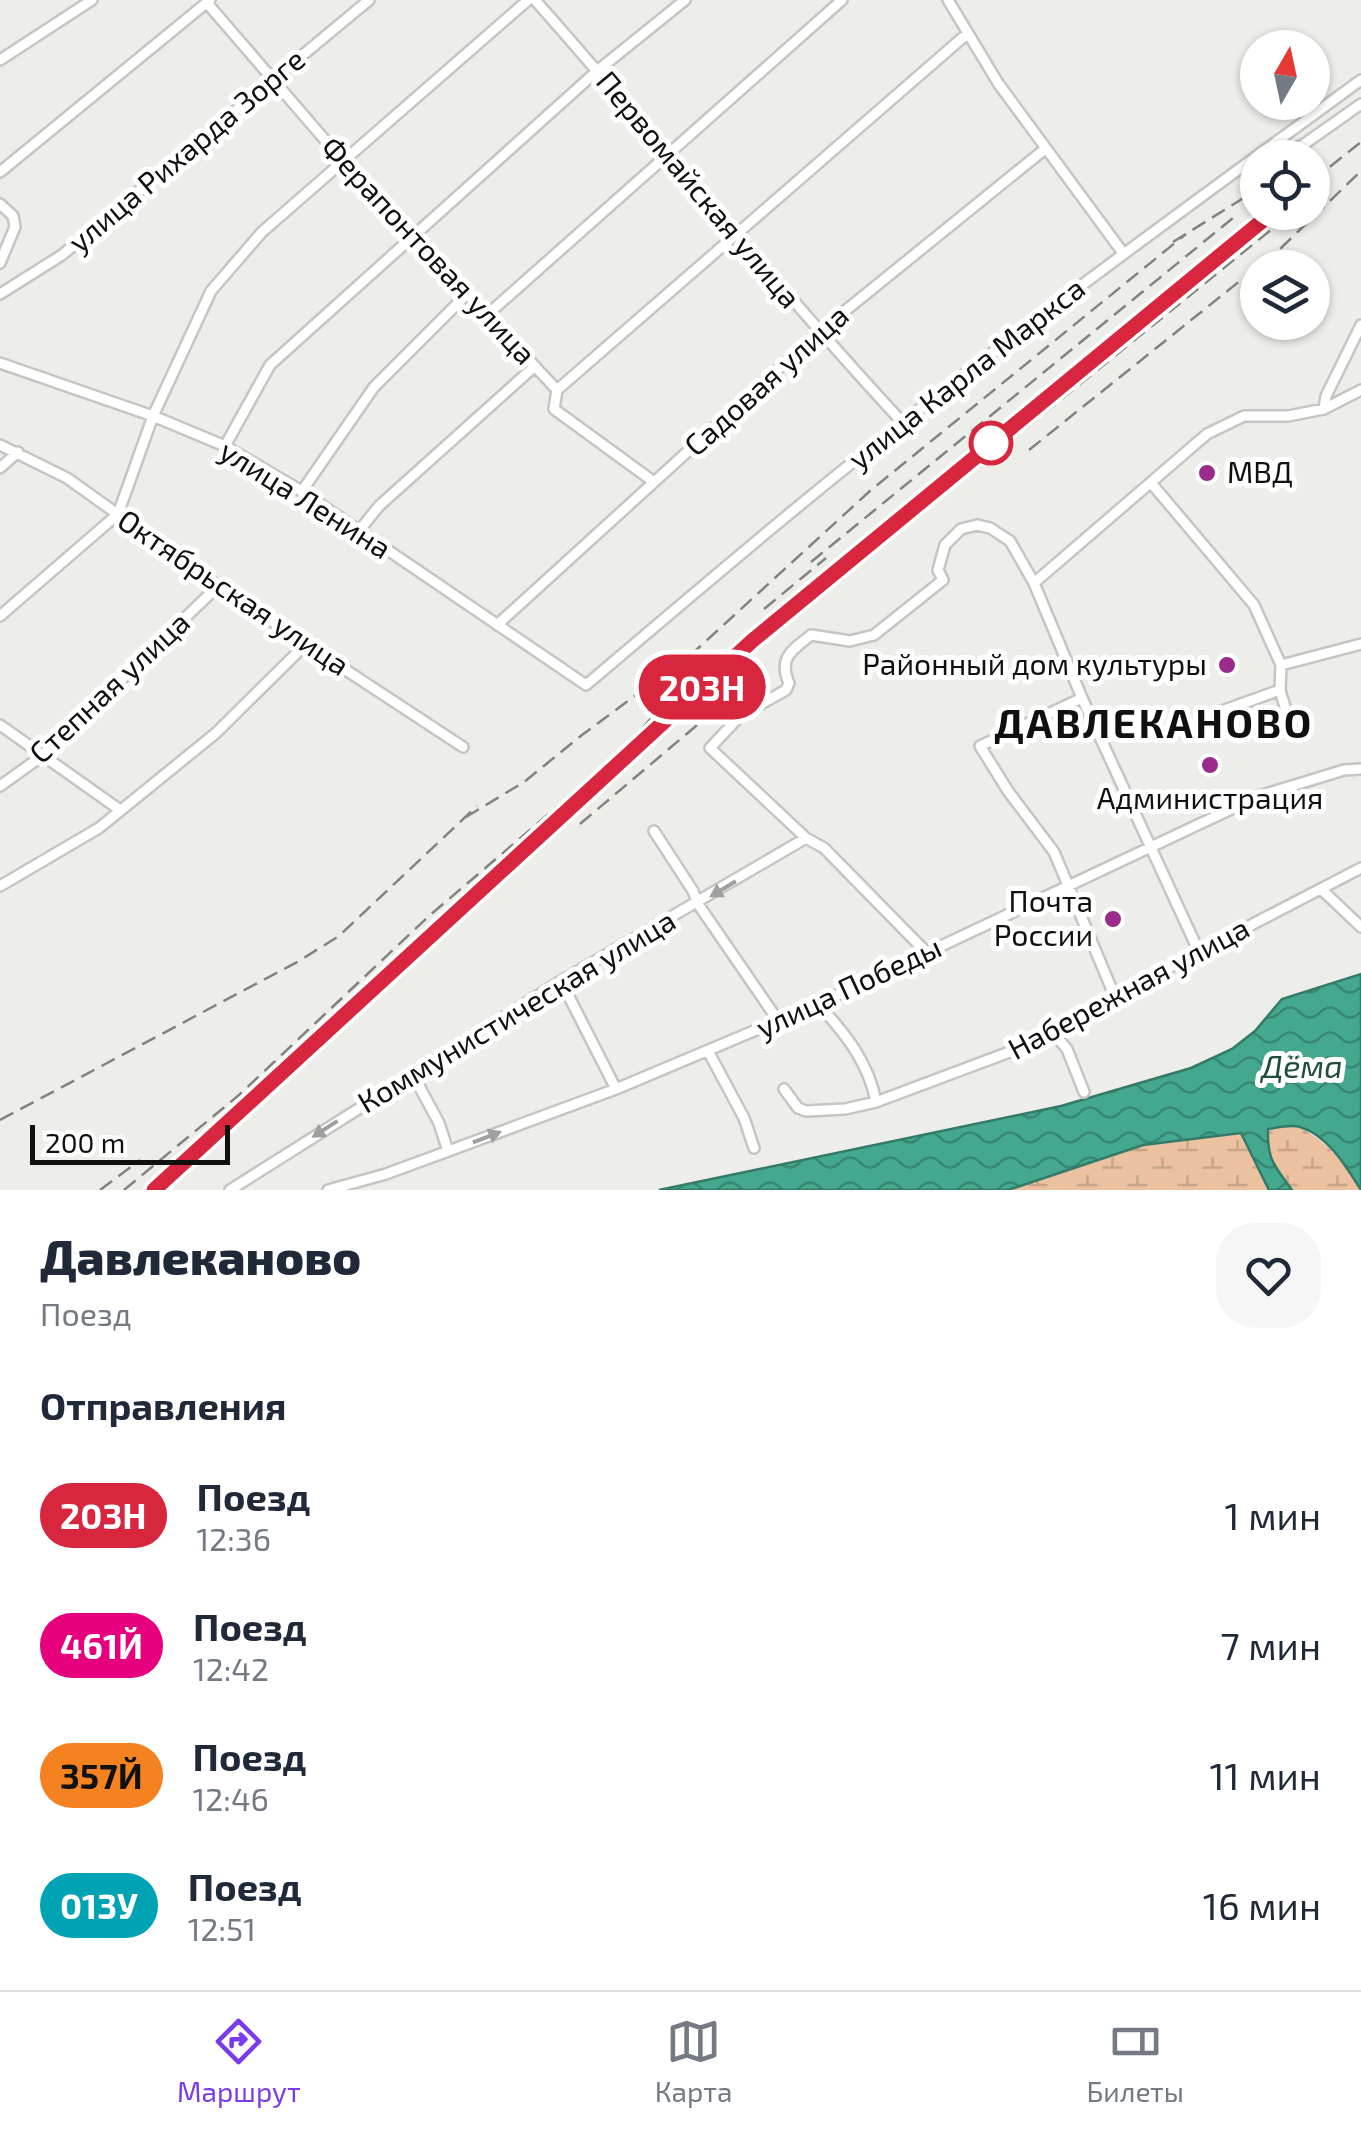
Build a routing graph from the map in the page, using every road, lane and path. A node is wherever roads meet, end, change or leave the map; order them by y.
1 (92, 0) edge
2 (369, 0) edge
3 (531, 0) edge
4 (685, 0) edge
5 (842, 0) edge
6 (948, 0) edge
7 (209, 1) edge
8 (968, 34) junction
9 (0, 60) edge
10 (598, 71) junction
11 (274, 78) junction
12 (1361, 80) edge
13 (1361, 104) edge
14 (1279, 140) edge
15 (1310, 140) edge
16 (1045, 149) junction
17 (669, 152) junction
18 (343, 161) junction
19 (1240, 169) edge
20 (0, 172) edge
21 (0, 204) edge
22 (738, 232) junction
23 (414, 236) junction
24 (1123, 253) junction
25 (0, 263) edge
26 (0, 294) edge
27 (468, 294) junction
28 (487, 315) junction
29 (1361, 324) edge
30 (819, 332) junction
31 (0, 363) edge
32 (535, 366) junction
33 (557, 390) junction
34 (1361, 390) edge
35 (1324, 409) junction
36 (153, 416) junction
37 (903, 423) junction
38 (0, 444) edge
39 (224, 446) junction
40 (18, 452) junction
41 (0, 468) edge
42 (654, 482) junction
43 (1152, 484) junction
44 (302, 492) junction
45 (118, 514) junction
46 (359, 531) junction
47 (1034, 583) junction
48 (218, 586) junction
49 (0, 616) edge
50 (497, 625) junction
51 (306, 644) junction
52 (1361, 644) edge
53 (1281, 665) junction
54 (586, 685) joint
55 (1280, 690) junction
56 (1082, 698) junction
57 (1202, 718) dead end
58 (0, 725) edge
59 (1291, 727) dead end
60 (463, 747) dead end
61 (42, 756) junction
62 (1361, 768) edge
63 (0, 786) edge
64 (120, 810) junction
65 (654, 830) dead end
66 (806, 838) junction
67 (1152, 848) junction
68 (1361, 868) edge
69 (0, 886) edge
70 (1068, 888) junction
71 (1321, 888) junction
72 (698, 904) junction
73 (1361, 927) edge
74 (926, 952) junction
75 (1199, 952) junction
76 (561, 982) junction
77 (1115, 997) junction
78 (818, 1004) junction
79 (779, 1022) junction
80 (1055, 1036) junction
81 (708, 1051) junction
82 (412, 1073) junction
83 (784, 1089) dead end
84 (616, 1090) junction
85 (1084, 1092) dead end
86 (876, 1102) junction
87 (754, 1148) dead end
88 (448, 1151) junction
89 (230, 1190) edge
90 (328, 1190) edge

1 - 9 street
2 - 11 street, улица Рихарда Зорге
3 - 10 street, Первомайская улица
3 - 18 street
4 - 10 street
5 - 17 street
6 - 8 street
7 - 11 street, Ферапонтовая улица
7 - 20 street
8 - 16 street
8 - 22 street
10 - 17 street, Первомайская улица
10 - 23 street
11 - 18 street, Ферапонтовая улица
11 - 26 street, улица Рихарда Зорге
12 - 14 street, улица Карла Маркса
13 - 15 street
16 - 24 street
16 - 30 street, Садовая улица
17 - 22 street, Первомайская улица
17 - 28 street
18 - 23 street, Ферапонтовая улица
18 - 36 street
19 - 24 street, улица Карла Маркса
21 - 25 street
22 - 30 street, Первомайская улица
22 - 33 street
23 - 27 street, Ферапонтовая улица
23 - 39 street
24 - 37 street, улица Карла Маркса
27 - 28 street, Ферапонтовая улица
27 - 44 street
28 - 32 street, Ферапонтовая улица
29 - 35 street
30 - 37 street, Первомайская улица
30 - 42 street, Садовая улица
31 - 36 street, улица Ленина
32 - 33 street, Ферапонтовая улица
32 - 46 street
33 - 42 street, Ферапонтовая улица
34 - 35 street
35 - 43 street
36 - 39 street, улица Ленина
36 - 45 street
37 - 54 street, улица Карла Маркса
38 - 40 street, Октябрьская улица
39 - 44 street, улица Ленина
40 - 41 street
40 - 45 street, Октябрьская улица
42 - 50 street, Садовая улица
43 - 47 street
43 - 53 street
44 - 46 street, улица Ленина
45 - 48 street, Октябрьская улица
45 - 49 street
46 - 50 street, улица Ленина
47 - 56 street
47 - 66 street
48 - 51 street, Октябрьская улица
48 - 61 street, Степная улица
50 - 54 street, улица Ленина
51 - 60 street, Октябрьская улица
51 - 64 street
52 - 53 street
53 - 55 street
55 - 57 street
55 - 59 street
56 - 67 street
56 - 70 street
58 - 61 street
61 - 63 street, Степная улица
61 - 64 street
62 - 67 street, улица Победы
64 - 69 street
65 - 72 street
66 -> 72 street, Коммунистическая улица
66 - 74 street
67 - 70 street, улица Победы
67 - 75 street
68 - 71 street, Набережная улица
70 - 74 street, улица Победы
70 - 77 street
71 - 73 street
71 - 75 street, Набережная улица
72 - 76 street, Коммунистическая улица
72 - 79 street
74 - 78 street, улица Победы
75 - 77 street, Набережная улица
76 - 82 street, Коммунистическая улица
76 - 84 street
77 - 80 street, Набережная улица
78 - 79 street, улица Победы
78 - 86 street
79 - 81 street, улица Победы
80 - 85 street
80 - 86 street, Набережная улица
81 - 84 street, улица Победы
81 - 87 street
82 - 88 street
82 -> 89 street, Коммунистическая улица
83 - 86 street, Набережная улица
88 -> 84 street, улица Победы
88 - 90 street, улица Победы

